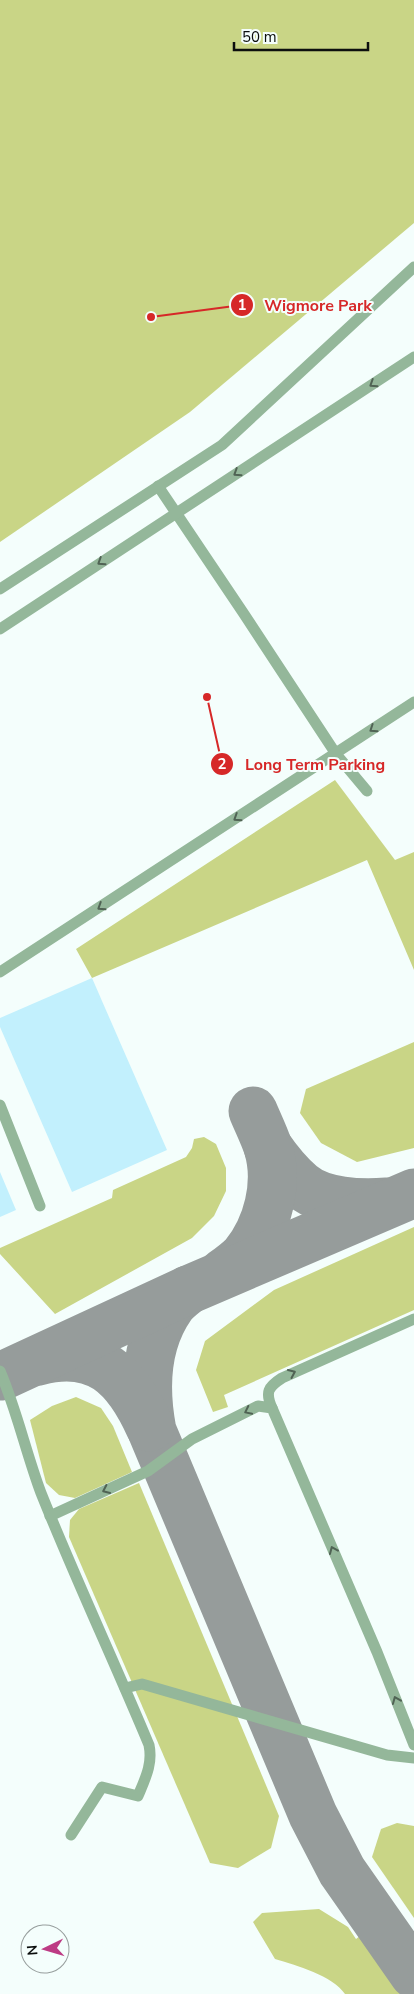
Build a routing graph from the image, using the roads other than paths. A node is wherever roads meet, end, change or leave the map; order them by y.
1 (414, 267) edge
2 (414, 357) edge
3 (158, 486) junction
4 (176, 513) junction
5 (0, 589) edge
6 (0, 629) edge
7 (414, 702) edge
8 (336, 754) junction
9 (367, 791) dead end
10 (0, 972) edge
11 (0, 1105) edge
12 (40, 1206) dead end
13 (414, 1319) edge
14 (0, 1371) edge
15 (272, 1408) junction
16 (50, 1516) junction
17 (125, 1688) junction
18 (414, 1745) edge
19 (414, 1758) edge
20 (71, 1835) dead end

1 - 3 lane
2 -> 4 lane
3 - 4 lane
3 - 5 lane
4 -> 6 lane
4 - 8 lane
7 -> 8 lane
8 - 9 lane
8 -> 10 lane
11 - 12 lane
15 -> 13 lane
14 - 16 lane
15 -> 16 lane
18 -> 15 lane
16 - 17 lane
17 - 19 lane
17 - 20 lane

